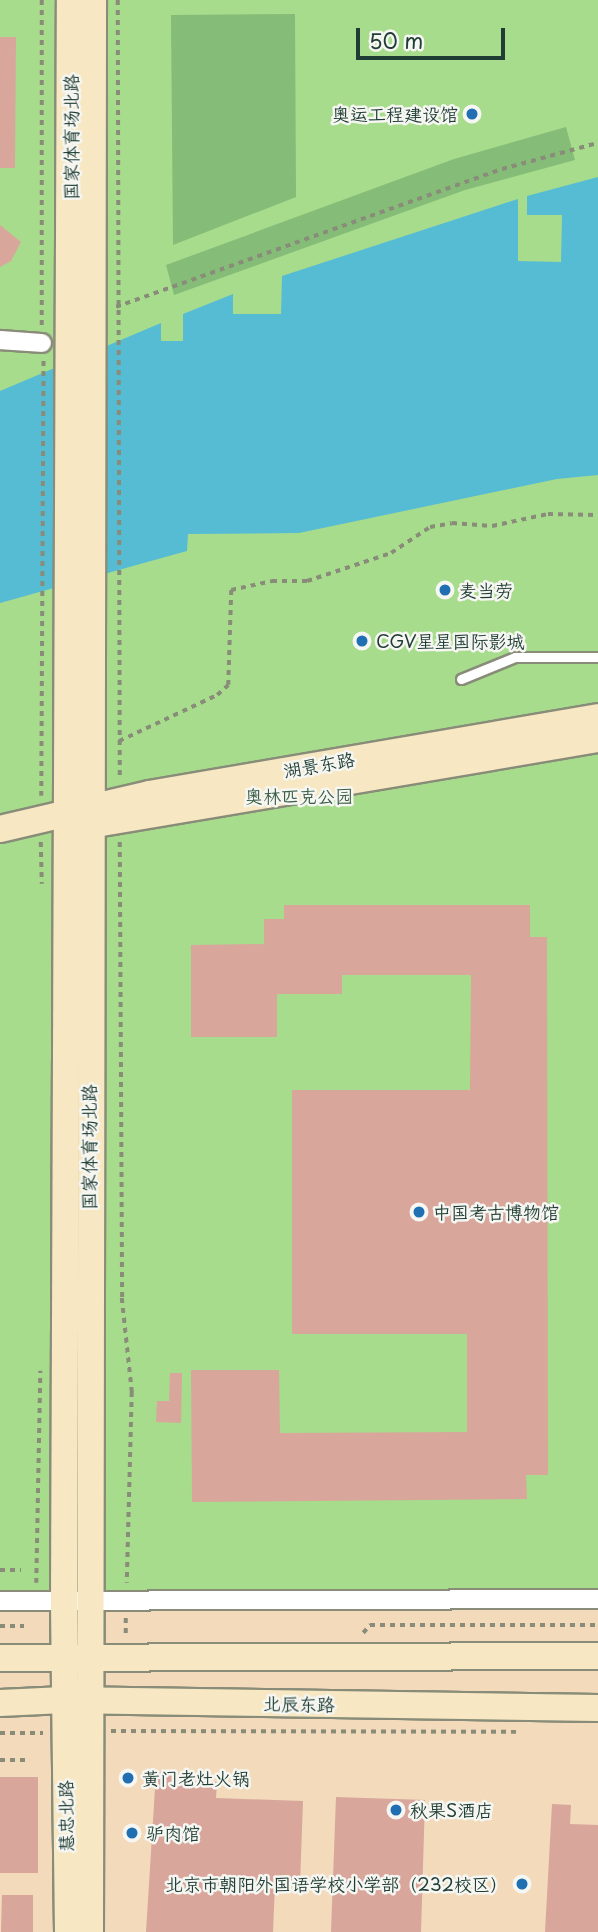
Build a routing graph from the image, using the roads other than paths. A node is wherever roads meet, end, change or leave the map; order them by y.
1 (70, 0) edge
2 (93, 0) edge
3 (85, 332) junction
4 (0, 340) edge
5 (42, 349) road end
6 (598, 657) edge
7 (461, 679) dead end
8 (598, 717) edge
9 (598, 739) edge
10 (120, 810) junction
11 (78, 819) junction
12 (0, 829) edge
13 (0, 844) edge
14 (76, 1600) junction
15 (598, 1600) edge
16 (0, 1601) edge
17 (598, 1656) edge
18 (0, 1658) edge
19 (79, 1660) junction
20 (77, 1700) junction
21 (0, 1703) edge
22 (598, 1709) edge
23 (76, 1732) junction
24 (68, 1932) edge
25 (90, 1932) edge

1 - 3 street, 国家体育场北路
2 - 3 street, 国家体育场北路
3 - 11 street, 国家体育场北路
4 - 5 street
6 - 7 lane
8 - 10 street, 湖景东路
9 - 10 street, 湖景东路
10 - 11 street, 湖景东路
11 - 12 street, 湖景东路
11 - 13 street, 湖景东路
11 - 14 street, 国家体育场北路
14 - 15 street
14 - 16 street
14 - 19 street, 国家体育场北路
17 - 19 street
18 - 19 street
19 - 20 street, 国家体育场北路
20 - 21 street, 北辰东路
20 - 22 street, 北辰东路
20 - 23 street, 慧忠北路
23 - 24 street, 慧忠北路
23 - 25 street, 慧忠北路

